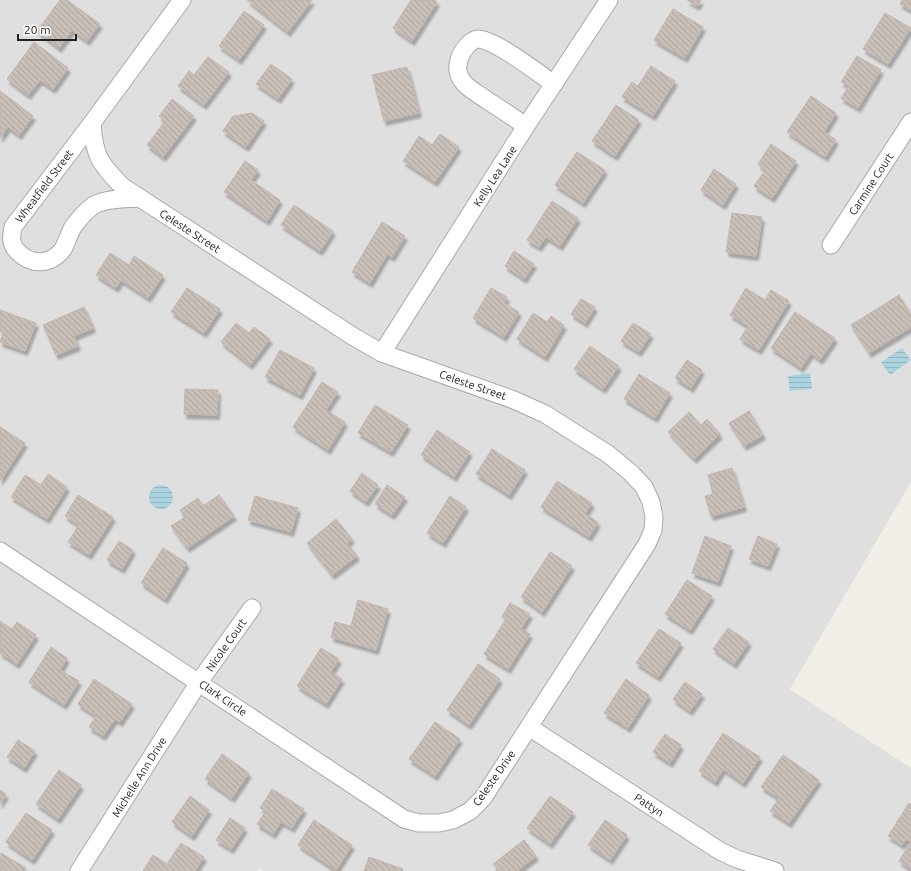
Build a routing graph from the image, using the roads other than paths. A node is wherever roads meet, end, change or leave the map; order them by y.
1 (182, 0) edge
2 (609, 0) edge
3 (554, 84) junction
4 (92, 122) junction
5 (911, 122) edge
6 (526, 126) junction
7 (139, 198) junction
8 (831, 246) dead end
9 (382, 353) junction
10 (0, 551) edge
11 (252, 608) dead end
12 (199, 682) junction
13 (529, 728) junction
14 (453, 820) joint
15 (80, 871) edge
16 (775, 871) edge

1 - 4 street, Wheatfield Street
2 - 3 street, Kelly Lea Lane
3 - 6 street, Kelly Lea Lane
3 - 6 street
4 - 7 street, Celeste Street
4 - 7 street, Wheatfield Street
5 - 8 street, Carmine Court
6 - 9 street, Kelly Lea Lane
7 - 9 street, Celeste Street
9 - 13 street, Celeste Street
10 - 12 street, Clark Circle
11 - 12 street, Nicole Court
12 - 14 street, Clark Circle
12 - 15 street, Michelle Ann Drive
13 - 14 street, Celeste Drive
13 - 16 street, Pattyn

